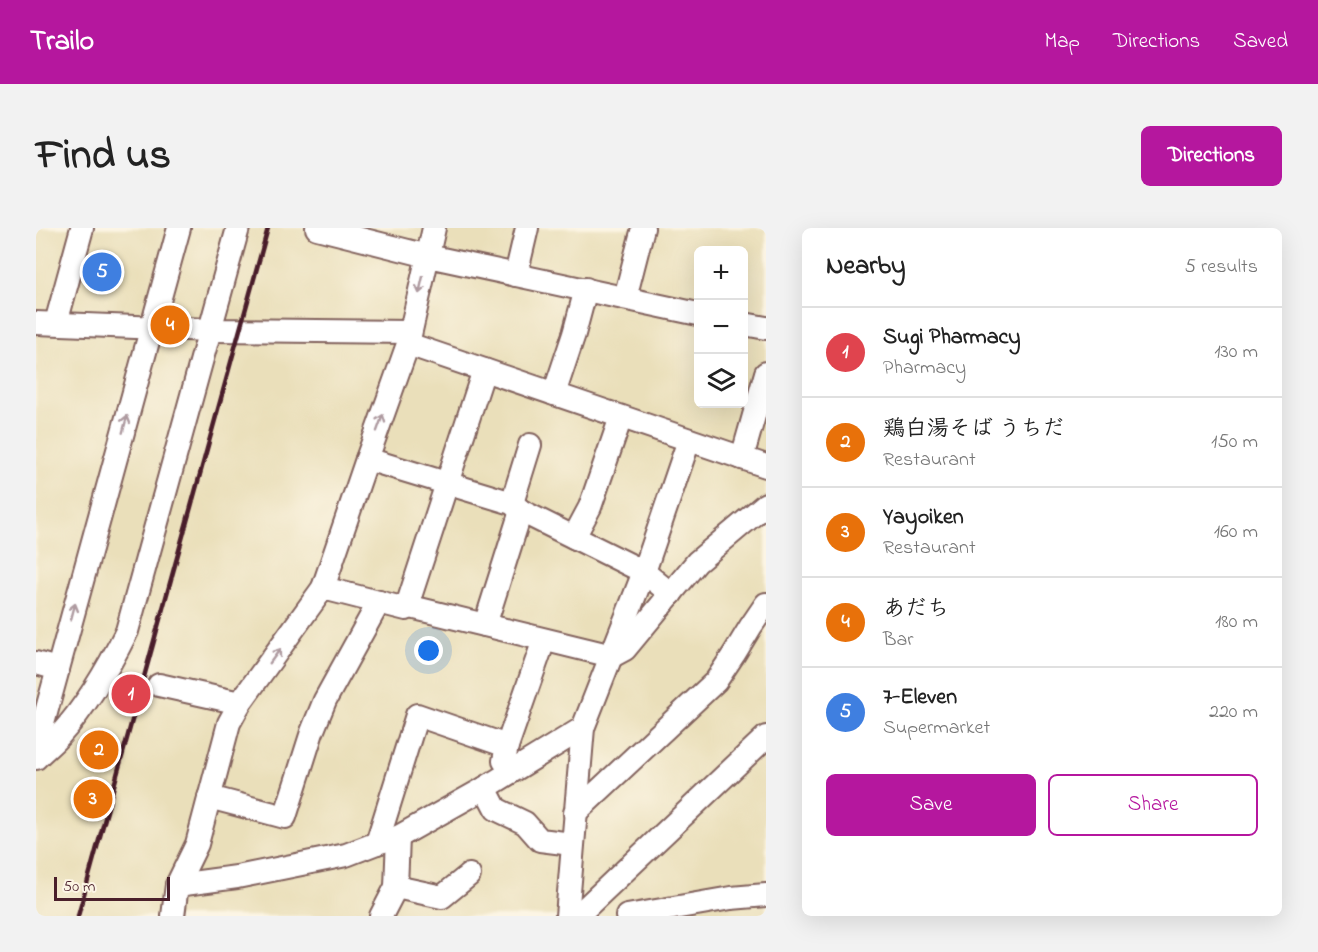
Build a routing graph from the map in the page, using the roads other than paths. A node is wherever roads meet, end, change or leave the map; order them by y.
1 (82, 228) edge
2 (179, 228) edge
3 (238, 228) edge
4 (317, 228) edge
5 (434, 228) edge
6 (526, 228) edge
7 (643, 228) edge
8 (428, 255) junction
9 (516, 275) junction
10 (586, 289) junction
11 (625, 298) junction
12 (694, 313) edge
13 (46, 323) edge
14 (748, 325) edge
15 (151, 327) junction
16 (766, 328) edge
17 (210, 330) junction
18 (409, 338) junction
19 (484, 370) junction
20 (766, 373) edge
21 (554, 394) junction
22 (621, 417) junction
23 (689, 440) junction
24 (530, 446) dead end
25 (742, 458) junction
26 (367, 459) junction
27 (766, 466) edge
28 (446, 484) junction
29 (766, 504) edge
30 (517, 507) junction
31 (574, 537) junction
32 (644, 572) junction
33 (323, 588) junction
34 (671, 594) junction
35 (379, 602) junction
36 (766, 604) edge
37 (407, 606) junction
38 (485, 625) junction
39 (544, 640) junction
40 (612, 656) junction
41 (36, 663) edge
42 (58, 669) junction
43 (159, 685) dead end
44 (240, 703) junction
45 (583, 728) junction
46 (766, 737) edge
47 (507, 746) junction
48 (36, 748) edge
49 (36, 758) edge
50 (493, 783) junction
51 (209, 798) junction
52 (575, 813) junction
53 (388, 840) junction
54 (572, 844) junction
55 (469, 875) dead end
56 (177, 885) junction
57 (396, 887) junction
58 (731, 898) junction
59 (764, 900) edge
60 (173, 916) edge
61 (381, 916) edge
62 (567, 916) edge
63 (577, 916) edge
64 (627, 916) edge
65 (713, 916) edge

1 - 13 street
2 - 15 street
3 - 17 street
4 - 8 street
5 - 8 street
6 - 9 street
7 - 11 street
8 - 9 street
8 -> 18 street
9 - 10 street
10 - 11 street
10 - 21 street
11 - 12 street
13 - 15 street
14 - 16 street
15 - 17 street
42 -> 15 street
17 - 18 street
17 - 49 street
18 - 19 street
26 -> 18 street
19 - 21 street
19 - 28 street
20 - 25 street
21 - 22 street
22 - 23 street
22 - 31 street
23 - 25 street
23 - 32 street
24 - 30 street
25 - 27 street
26 - 28 street
26 - 33 street
28 - 30 street
28 - 37 street
29 - 34 street
30 - 31 street
30 - 38 street
31 - 32 street
32 - 34 street
32 - 40 street
33 - 35 street
44 -> 33 street
34 - 40 street
35 - 37 street
35 - 51 street
36 - 52 street
37 - 38 street
38 - 39 street
39 - 40 street
39 - 47 street
40 - 45 street
41 - 42 street
42 - 48 street
43 - 44 street
44 - 51 street
45 - 50 street
45 - 52 street
46 - 63 street
47 - 50 street
47 - 53 street
50 - 53 street
50 - 54 street
51 - 56 street
52 - 54 street
53 - 56 street
53 - 57 street
54 - 62 street
55 - 57 street
56 - 60 street
57 - 61 street
58 - 59 street
58 - 64 street
58 - 65 street

